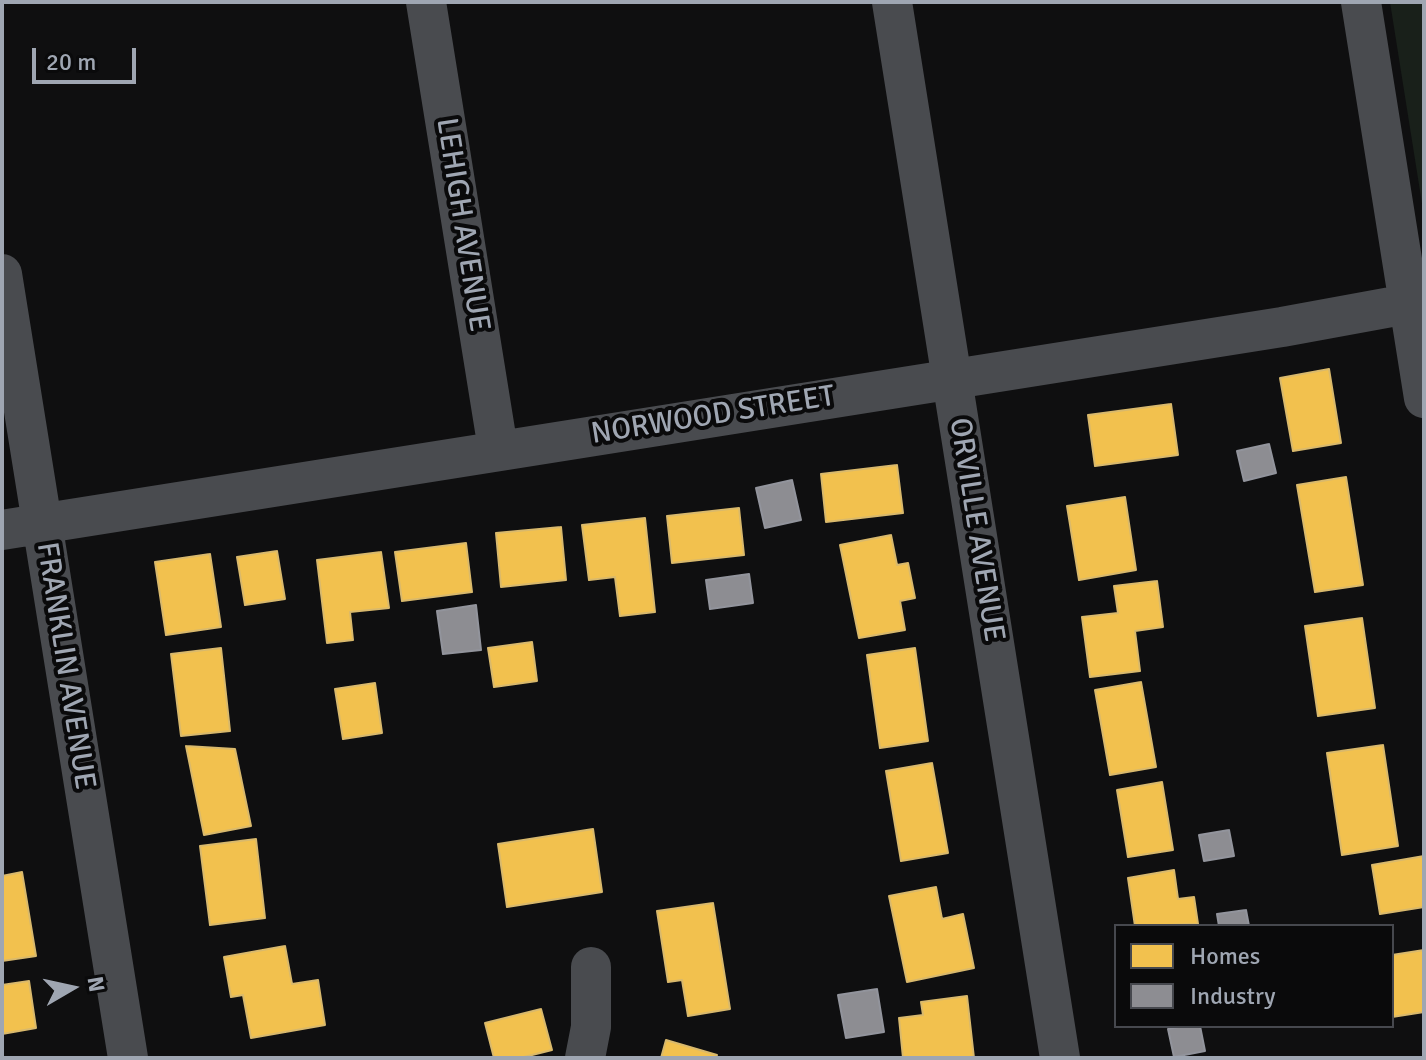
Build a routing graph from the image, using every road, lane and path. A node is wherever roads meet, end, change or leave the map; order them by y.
1 (426, 2) edge
2 (892, 2) edge
3 (1361, 2) edge
4 (2, 274) edge
5 (1417, 302) edge
6 (951, 379) junction
7 (1424, 398) edge
8 (498, 449) junction
9 (42, 523) junction
10 (2, 530) edge
11 (591, 967) dead end
12 (128, 1058) edge
13 (585, 1058) edge
14 (1060, 1058) edge

1 - 8 street, LEHIGH AVENUE
2 - 6 street, ORVILLE AVENUE
3 - 5 street
4 - 9 street, FRANKLIN AVENUE
5 - 6 street, NORWOOD STREET
5 - 7 street
6 - 8 street, NORWOOD STREET
6 - 14 street, ORVILLE AVENUE
8 - 9 street, NORWOOD STREET
9 - 10 street, NORWOOD STREET
9 - 12 street, FRANKLIN AVENUE
11 - 13 street

